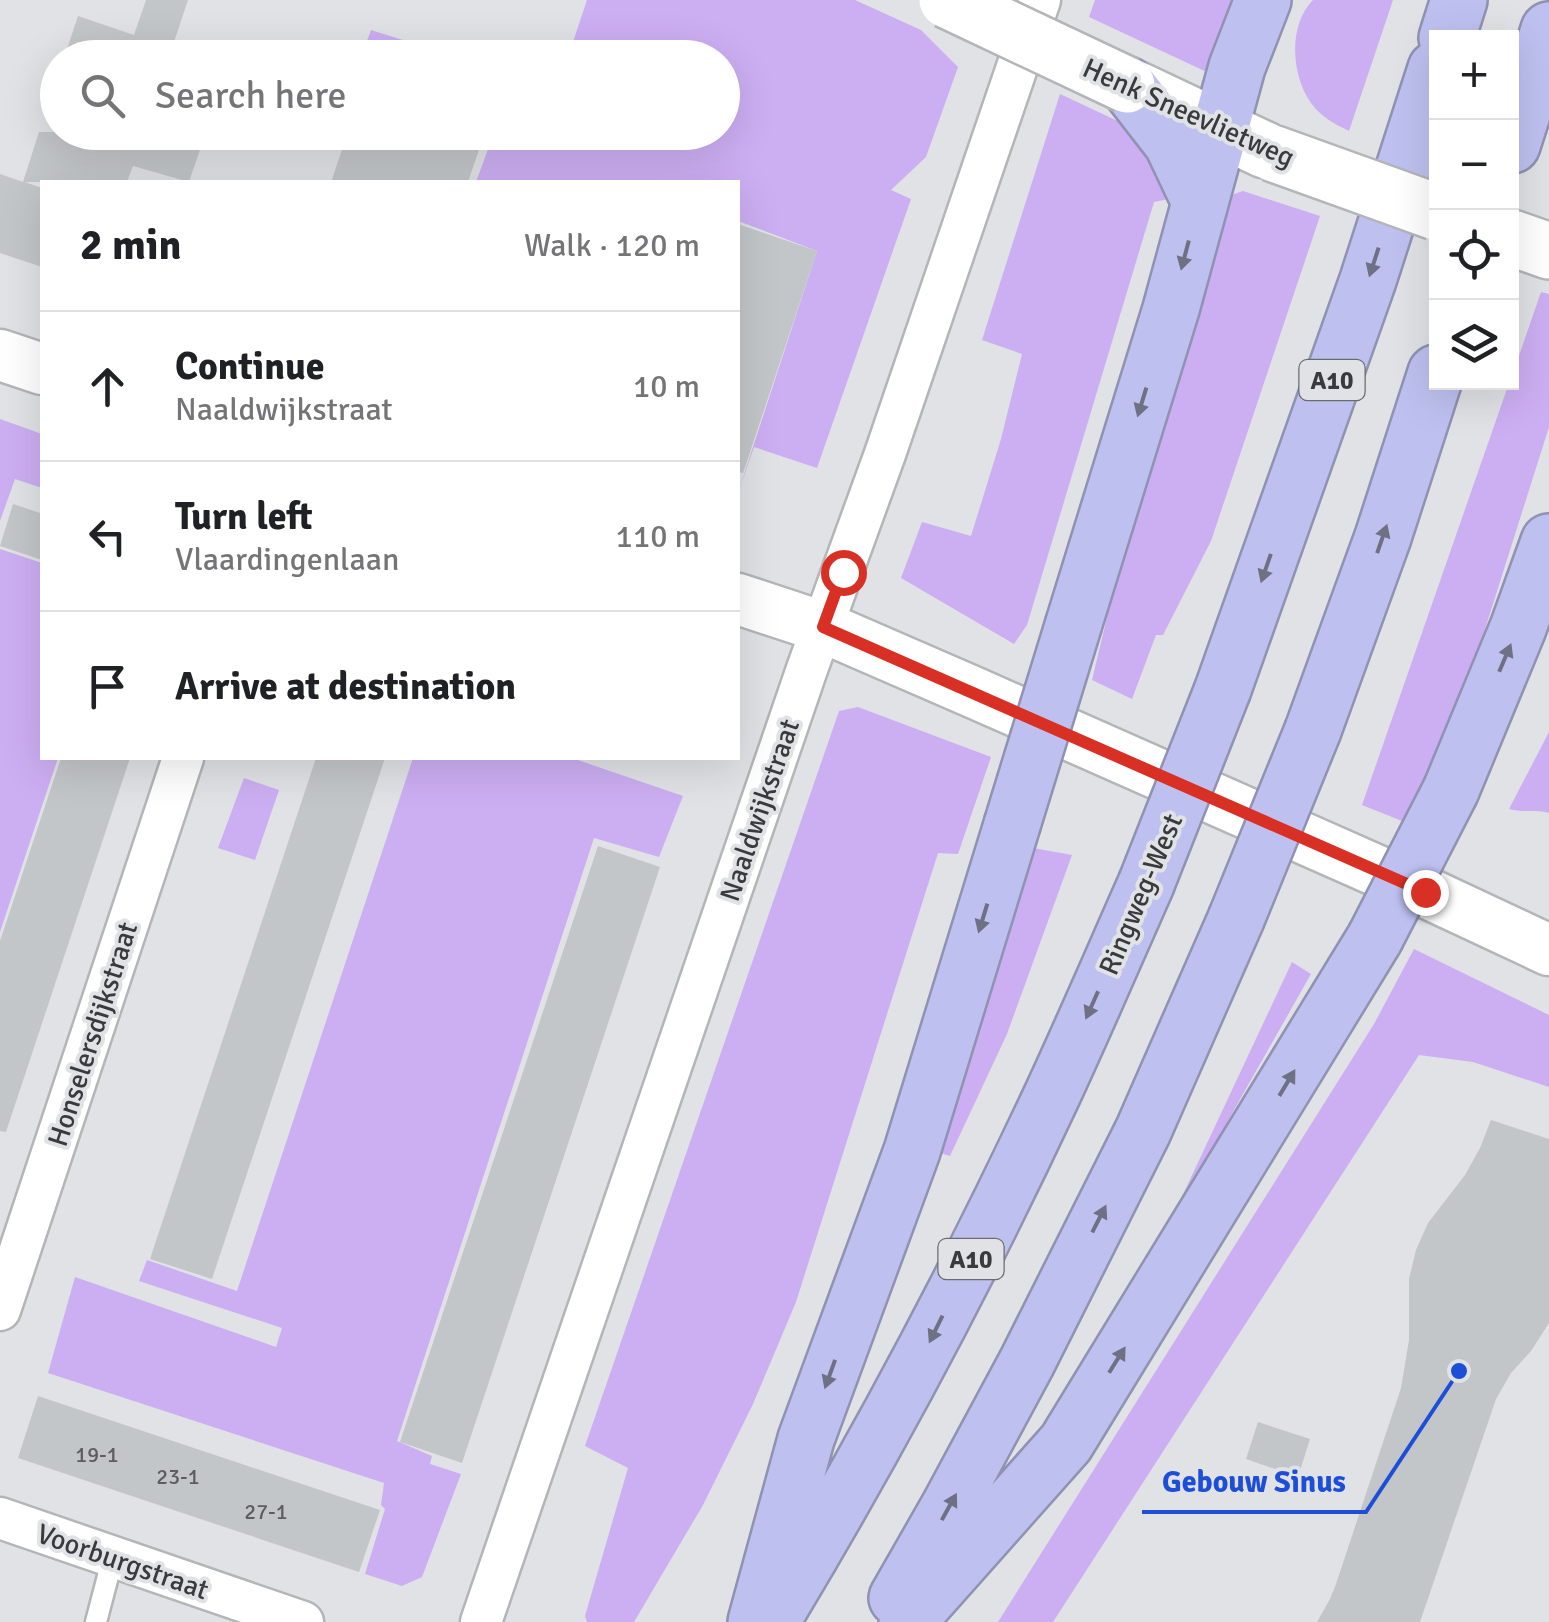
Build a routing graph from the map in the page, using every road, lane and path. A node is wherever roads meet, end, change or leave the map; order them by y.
1 (947, 0) edge
2 (1040, 0) edge
3 (1263, 0) edge
4 (1459, 0) edge
5 (1450, 30) edge
6 (1549, 30) edge
7 (1126, 85) junction
8 (1429, 91) edge
9 (1519, 122) edge
10 (1219, 130) junction
11 (1200, 202) junction
12 (1430, 210) edge
13 (1519, 240) edge
14 (1549, 251) edge
15 (0, 355) edge
16 (40, 368) edge
17 (1431, 390) edge
18 (1549, 542) edge
19 (740, 600) edge
20 (823, 627) junction
21 (182, 760) edge
22 (1549, 950) edge
23 (0, 1310) edge
24 (0, 1518) edge
25 (113, 1557) junction
26 (96, 1622) edge
27 (303, 1622) edge
28 (480, 1622) edge
29 (756, 1622) edge
30 (771, 1622) edge
31 (882, 1622) edge
32 (906, 1622) edge

1 - 7 main road, Henk Sneevlietweg, bridge
2 - 20 street, Naaldwijkstraat
3 - 10 highway
4 - 5 highway
6 - 9 highway
7 - 10 main road, Henk Sneevlietweg
7 - 11 highway
8 -> 30 highway, Ringweg-West / A10, bridge
10 - 11 highway
10 - 12 main road, Henk Sneevlietweg, bridge
11 -> 29 highway, bridge
13 - 14 main road
15 - 16 street
31 -> 17 highway, bridge
32 -> 18 highway, bridge
19 - 20 street
20 - 22 street
20 - 28 street, Naaldwijkstraat
21 - 23 street, Honselersdijkstraat
24 - 25 street, Voorburgstraat
25 - 26 lane
25 - 27 street, Voorburgstraat

